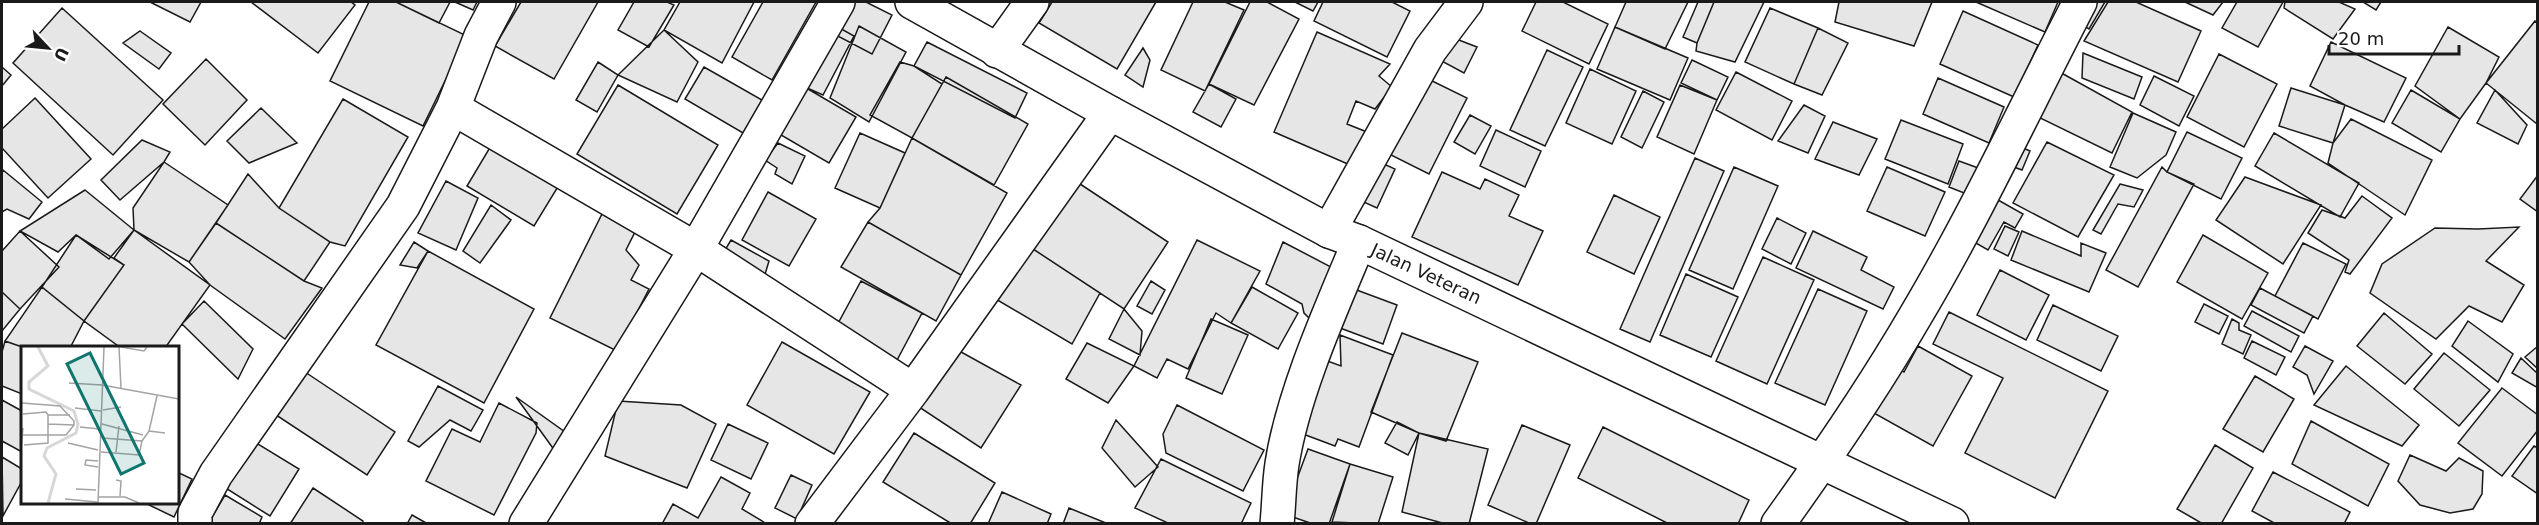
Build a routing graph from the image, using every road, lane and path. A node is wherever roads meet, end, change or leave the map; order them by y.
1 (499, 2) edge
2 (838, 2) edge
3 (912, 2) edge
4 (1032, 2) edge
5 (1466, 2) edge
6 (2080, 2) edge
7 (997, 51) junction
8 (453, 108) junction
9 (1110, 113) junction
10 (1344, 236) junction
11 (696, 249) junction
12 (913, 390) junction
13 (1823, 462) junction
14 (195, 524) edge
15 (526, 524) edge
16 (812, 524) edge
17 (1277, 524) edge
18 (1778, 524) edge
19 (1952, 524) edge

1 - 8 main road
2 - 11 main road
3 - 7 main road, Jalan Veteran
4 - 7 main road
5 - 10 main road
6 - 13 main road
7 - 9 main road, Jalan Veteran
8 - 11 main road
8 - 14 main road
9 - 10 main road, Jalan Veteran
9 - 12 main road
10 - 13 main road, Jalan Veteran
10 - 17 main road
11 - 12 main road
11 - 15 main road
12 - 16 main road
13 - 18 main road
13 - 19 main road, Jalan Veteran

